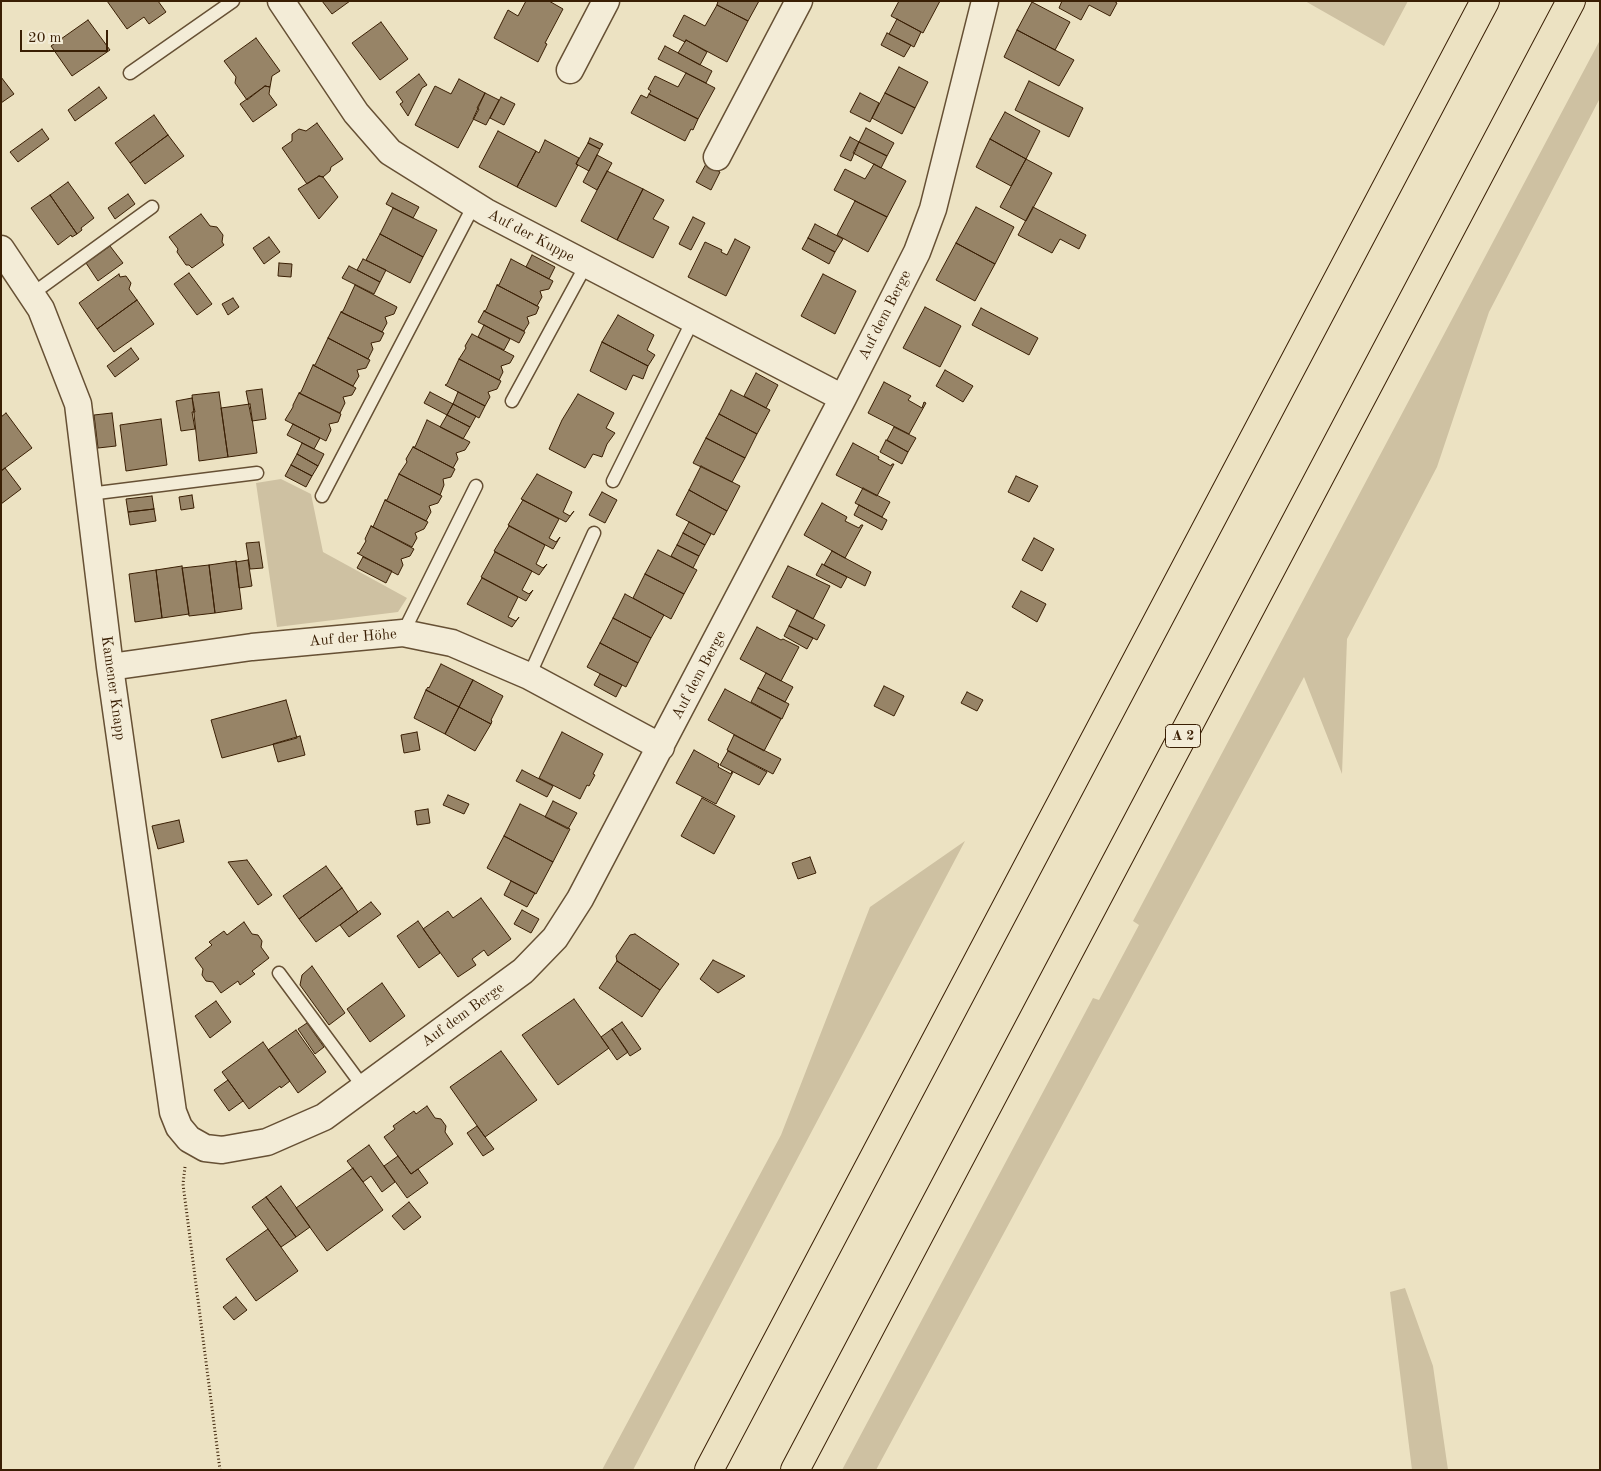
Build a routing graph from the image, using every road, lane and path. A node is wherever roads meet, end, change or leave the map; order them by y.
1 (233, 1) edge
2 (281, 1) edge
3 (606, 1) edge
4 (799, 1) edge
5 (985, 1) edge
6 (1485, 1) edge
7 (1571, 1) edge
8 (570, 70) dead end
9 (130, 73) dead end
10 (717, 157) dead end
11 (474, 205) junction
12 (152, 207) dead end
13 (1, 249) edge
14 (586, 265) junction
15 (32, 294) junction
16 (693, 320) junction
17 (843, 398) junction
18 (512, 401) dead end
19 (256, 473) dead end
20 (613, 481) dead end
21 (476, 486) dead end
22 (89, 494) junction
23 (322, 496) dead end
24 (594, 532) dead end
25 (403, 633) junction
26 (110, 667) junction
27 (529, 676) junction
28 (661, 747) junction
29 (280, 973) dead end
30 (364, 1088) junction
31 (189, 1139) junction
32 (220, 1470) edge
33 (709, 1470) edge
34 (795, 1470) edge

1 - 9 lane
2 - 11 street, Auf der Kuppe
3 - 8 street
4 - 10 street
5 - 17 street, Auf dem Berge
6 - 33 highway
7 - 34 highway, A 2
11 - 14 street, Auf der Kuppe
11 - 23 lane
12 - 15 lane
13 - 15 street, Kamener Knapp
14 - 16 street, Auf der Kuppe
14 - 18 lane
15 - 22 street, Kamener Knapp
16 - 17 street, Auf der Kuppe
16 - 20 lane
17 - 28 street, Auf dem Berge
19 - 22 lane
21 - 25 lane
22 - 26 street, Kamener Knapp
24 - 27 lane
25 - 26 street, Auf der Höhe
25 - 27 street, Auf der Höhe
26 - 31 street, Kamener Knapp
27 - 28 street, Auf der Höhe
28 - 30 street, Auf dem Berge
29 - 30 lane
30 - 31 street, Auf dem Berge
31 - 32 path

